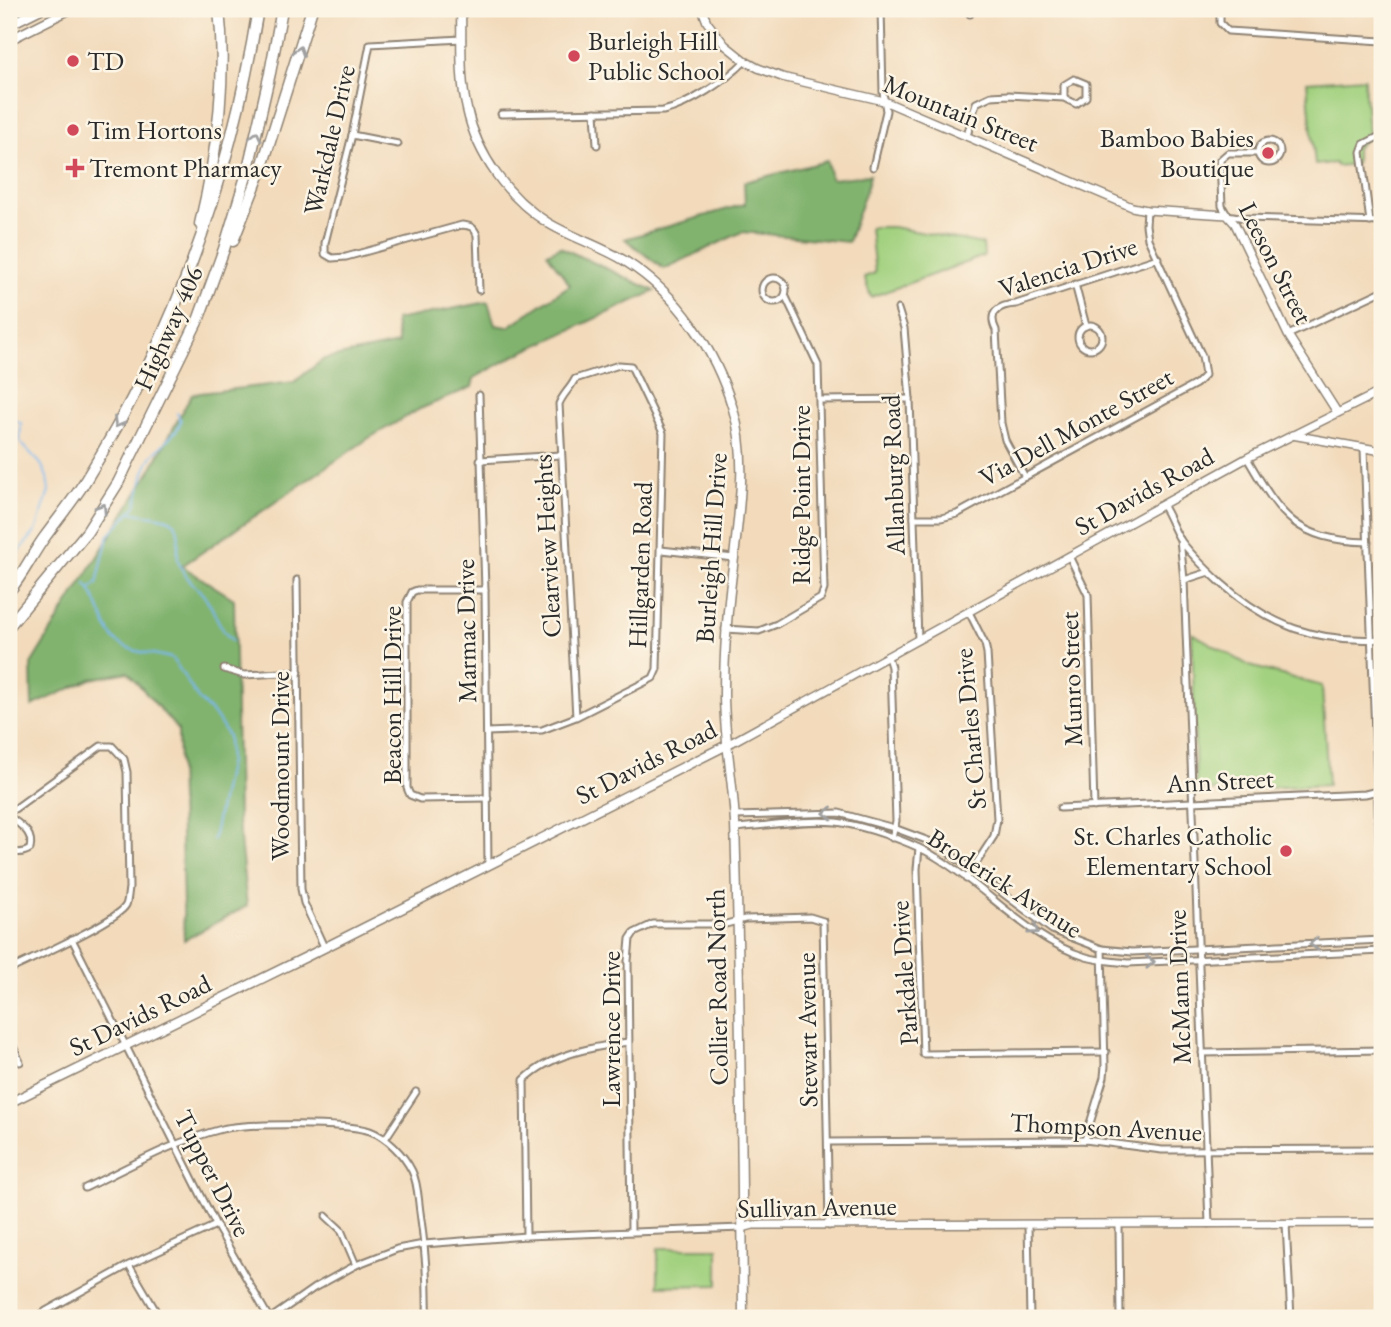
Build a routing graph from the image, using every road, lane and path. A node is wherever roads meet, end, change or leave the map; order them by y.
1 (41, 9) edge
2 (71, 9) edge
3 (219, 9) edge
4 (258, 9) edge
5 (282, 9) edge
6 (312, 9) edge
7 (461, 9) edge
8 (702, 9) edge
9 (881, 9) edge
10 (1220, 9) edge
11 (9, 25) edge
12 (462, 39) junction
13 (9, 40) edge
14 (1382, 41) edge
15 (745, 61) junction
16 (1065, 98) junction
17 (884, 101) junction
18 (595, 112) junction
19 (501, 114) dead end
20 (352, 135) junction
21 (1382, 135) edge
22 (967, 136) junction
23 (398, 144) dead end
24 (597, 145) dead end
25 (1256, 153) junction
26 (873, 167) dead end
27 (1147, 210) junction
28 (1227, 215) junction
29 (1370, 222) junction
30 (1382, 222) edge
31 (1158, 258) junction
32 (1075, 284) junction
33 (479, 290) dead end
34 (1382, 291) edge
35 (785, 295) junction
36 (180, 296) junction
37 (898, 309) dead end
38 (199, 318) junction
39 (1086, 326) junction
40 (1288, 335) junction
41 (575, 379) joint
42 (1382, 391) edge
43 (479, 396) dead end
44 (910, 399) junction
45 (820, 400) junction
46 (1337, 412) junction
47 (1291, 435) junction
48 (1364, 449) junction
49 (1382, 451) edge
50 (561, 455) junction
51 (1247, 458) junction
52 (480, 460) junction
53 (1025, 477) junction
54 (1162, 505) junction
55 (914, 518) junction
56 (87, 532) junction
57 (1180, 539) junction
58 (1368, 542) junction
59 (39, 545) junction
60 (660, 550) junction
61 (1069, 555) junction
62 (734, 558) junction
63 (1209, 572) junction
64 (9, 580) edge
65 (297, 580) dead end
66 (1184, 580) junction
67 (485, 590) junction
68 (9, 591) edge
69 (969, 612) junction
70 (9, 626) edge
71 (725, 629) junction
72 (9, 635) edge
73 (1382, 639) edge
74 (918, 640) junction
75 (1372, 640) junction
76 (888, 657) junction
77 (225, 669) dead end
78 (299, 672) junction
79 (576, 717) junction
80 (487, 732) junction
81 (727, 745) junction
82 (1380, 790) edge
83 (488, 798) junction
84 (1191, 802) junction
85 (1094, 807) junction
86 (1060, 808) dead end
87 (9, 815) edge
88 (734, 816) junction
89 (735, 828) junction
90 (894, 828) junction
91 (892, 838) junction
92 (922, 838) junction
93 (9, 848) edge
94 (919, 848) junction
95 (488, 865) junction
96 (972, 871) junction
97 (966, 879) junction
98 (1382, 915) edge
99 (737, 921) junction
100 (72, 939) junction
101 (1382, 940) edge
102 (324, 947) junction
103 (1102, 949) junction
104 (1197, 950) junction
105 (1382, 951) edge
106 (1102, 960) junction
107 (1197, 960) junction
108 (9, 970) edge
109 (9, 1037) edge
110 (628, 1042) junction
111 (126, 1044) junction
112 (1382, 1050) edge
113 (1106, 1052) junction
114 (1202, 1053) junction
115 (20, 1062) dead end
116 (416, 1093) dead end
117 (9, 1103) edge
118 (385, 1139) junction
119 (1085, 1140) junction
120 (829, 1142) junction
121 (176, 1145) junction
122 (1382, 1149) edge
123 (1206, 1151) junction
124 (85, 1188) dead end
125 (326, 1216) dead end
126 (1382, 1223) edge
127 (1209, 1224) junction
128 (1286, 1224) junction
129 (216, 1225) junction
130 (1119, 1225) junction
131 (829, 1226) junction
132 (1028, 1226) junction
133 (742, 1228) junction
134 (631, 1231) junction
135 (526, 1236) junction
136 (424, 1244) junction
137 (129, 1265) junction
138 (356, 1265) junction
139 (38, 1318) edge
140 (160, 1318) edge
141 (270, 1318) edge
142 (427, 1318) edge
143 (743, 1318) edge
144 (1030, 1318) edge
145 (1120, 1318) edge
146 (1291, 1318) edge

1 - 11 main road
2 - 13 main road
3 - 36 highway
4 - 36 highway, Highway 406
38 -> 5 highway, Highway 406
38 -> 6 highway
7 - 12 main road, Burleigh Hill Drive
8 - 15 street, Mountain Street
9 - 17 street
10 - 14 street
12 - 20 street, Warkdale Drive
12 - 62 main road, Burleigh Hill Drive
15 - 17 street, Mountain Street
15 - 18 street
16 - 16 street
16 - 22 street
17 - 22 street, Mountain Street
17 - 26 street
18 - 19 street
18 - 24 street
20 - 23 street
20 - 33 street, Warkdale Drive
21 - 29 street
22 - 27 street, Mountain Street
25 - 25 street, Leeson Street
25 - 28 street, Leeson Street
27 - 28 street, Mountain Street
27 - 31 street, Via Dell Monte Street
28 - 29 street
28 - 40 street, Leeson Street
29 - 30 street
31 - 32 street, Valencia Drive
31 - 53 street, Via Dell Monte Street
32 - 39 street
32 - 53 street, Valencia Drive
34 - 40 street
35 - 35 street
35 - 45 street, Ridge Point Drive
36 -> 59 highway, Highway 406
37 - 44 street, Allanburg Road
56 -> 38 highway, Highway 406
39 - 39 street
40 - 46 street, Leeson Street
41 - 50 street, Clearview Heights
41 - 60 street, Hillgarden Road
42 - 46 street, St Davids Road
43 - 52 street, Marmac Drive
44 - 45 street
44 - 55 street, Allanburg Road
45 - 71 street, Ridge Point Drive
46 - 47 street, St Davids Road
47 - 48 street
47 - 51 street, St Davids Road
48 - 49 street
48 - 58 street
50 - 52 street
50 - 79 street, Clearview Heights
51 - 54 street, St Davids Road
51 - 58 street
52 - 67 street, Marmac Drive
53 - 55 street, Via Dell Monte Street
54 - 57 street
54 - 61 street, St Davids Road
55 - 74 street, Allanburg Road
56 - 70 highway, Highway 406
56 - 72 highway
57 - 63 street
57 - 66 street, McMann Drive
58 - 75 street
59 - 64 highway
59 - 68 highway, Highway 406
60 - 62 street
60 - 79 street, Hillgarden Road
61 - 69 street, St Davids Road
61 - 85 street, Munro Street
62 - 71 main road, Burleigh Hill Drive
63 - 66 street
63 - 75 street
65 - 78 street, Woodmount Drive
66 - 84 street, McMann Drive
67 - 80 street, Marmac Drive
67 - 83 street, Beacon Hill Drive
69 - 74 street, St Davids Road
69 - 96 street, St Charles Drive
71 - 81 main road, Burleigh Hill Drive
73 - 75 street
74 - 76 street, St Davids Road
75 - 82 street
76 - 81 street, St Davids Road
76 - 90 street
77 - 78 street
78 - 102 street, Woodmount Drive
79 - 80 street, Hillgarden Road
80 - 83 street, Marmac Drive
81 - 88 main road, Collier Road North
81 - 95 main road, St Davids Road
82 - 84 street, Ann Street
82 - 98 street
83 - 95 street, Marmac Drive
84 - 85 street, Ann Street
84 - 104 street, McMann Drive
85 - 86 street, Ann Street
87 - 93 street
87 - 100 street
88 - 89 main road, Collier Road North
90 -> 88 street, Broderick Avenue
89 - 91 street, Broderick Avenue
89 - 99 main road, Collier Road North
90 - 91 street
90 - 92 street, Broderick Avenue
91 - 94 street, Broderick Avenue
92 - 94 street, Parkdale Drive
92 - 96 street, Broderick Avenue
94 - 97 street, Broderick Avenue
94 - 113 street, Parkdale Drive
95 - 102 main road, St Davids Road
96 - 97 street, St Charles Drive
96 - 103 street, Broderick Avenue
97 -> 106 street, Broderick Avenue
99 - 110 street, Lawrence Drive
99 - 120 street, Stewart Avenue
99 - 133 main road, Collier Road North
100 - 108 street
100 - 111 street, Tupper Drive
101 -> 104 street, Broderick Avenue
102 - 111 main road, St Davids Road
103 - 104 street, Broderick Avenue
103 - 106 street
104 - 107 street, McMann Drive
105 - 107 street, Broderick Avenue
106 -> 107 street, Broderick Avenue
106 - 113 street
107 - 114 street, McMann Drive
109 - 115 street
110 - 134 street, Lawrence Drive
110 - 135 street
111 - 117 main road, St Davids Road
111 - 121 street, Tupper Drive
112 - 114 street
113 - 119 street
114 - 123 street, McMann Drive
116 - 118 street
118 - 121 street
118 - 136 street
119 - 120 street, Thompson Avenue
119 - 123 street, Thompson Avenue
120 - 131 street, Stewart Avenue
121 - 124 street
121 - 129 street, Tupper Drive
122 - 123 street, Thompson Avenue
123 - 127 street, McMann Drive
125 - 138 street
126 - 128 street, Sullivan Avenue
127 - 128 street, Sullivan Avenue
127 - 130 street, Sullivan Avenue
128 - 146 street
129 - 137 street
129 - 141 street, Tupper Drive
130 - 132 street, Sullivan Avenue
130 - 145 street
131 - 132 street, Sullivan Avenue
131 - 133 street, Sullivan Avenue
132 - 144 street
133 - 134 street, Sullivan Avenue
133 - 143 main road, Collier Road North
134 - 135 street, Sullivan Avenue
135 - 136 street, Sullivan Avenue
136 - 138 street, Sullivan Avenue
136 - 142 street
137 - 139 street
137 - 140 street
138 - 141 street, Sullivan Avenue

